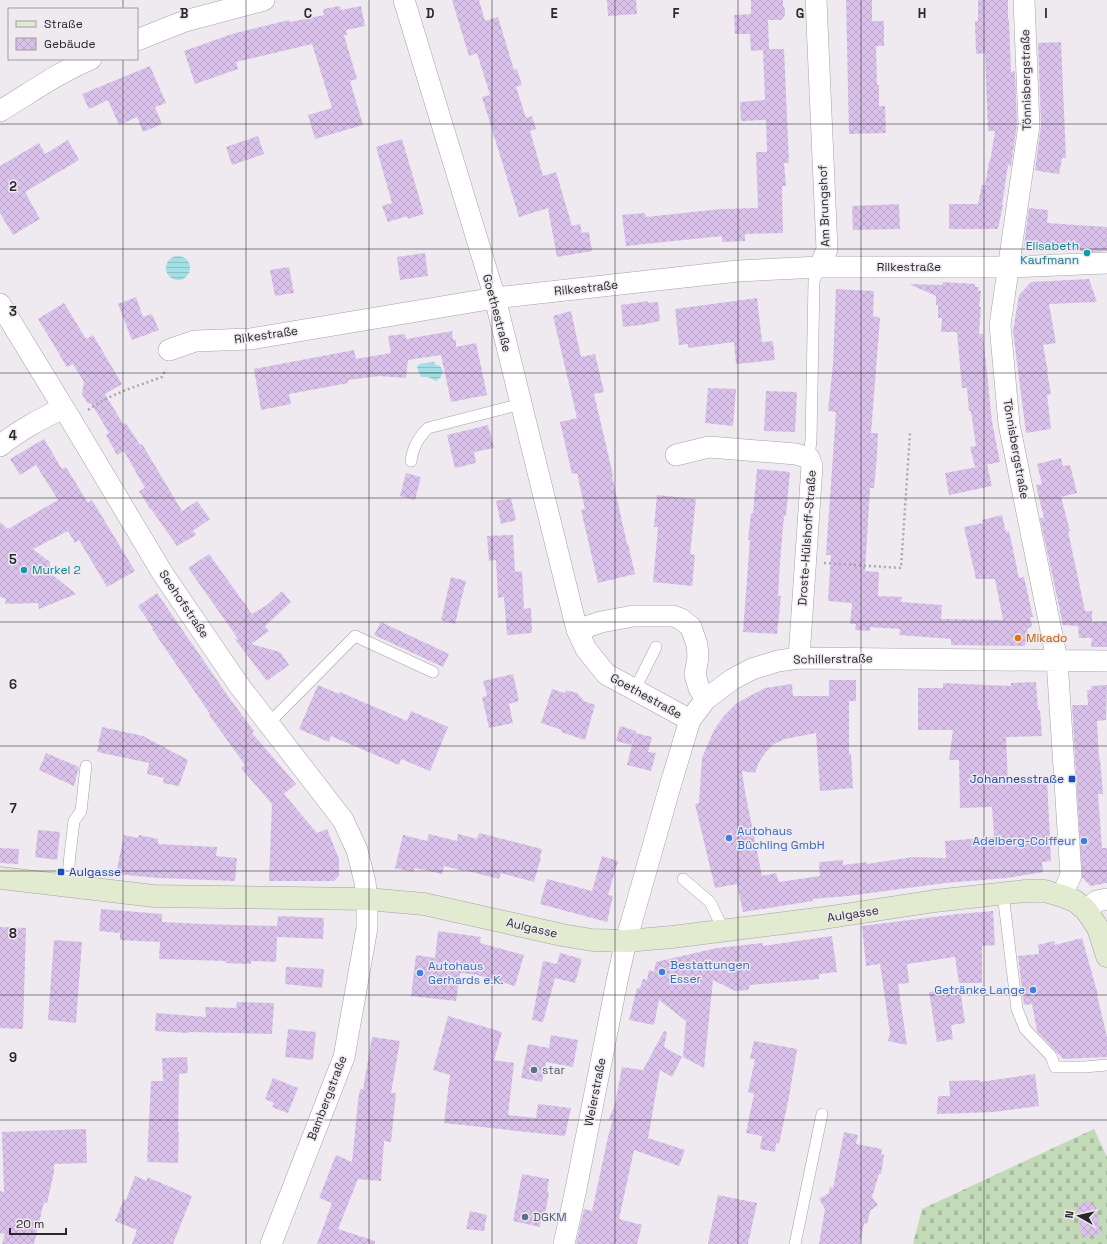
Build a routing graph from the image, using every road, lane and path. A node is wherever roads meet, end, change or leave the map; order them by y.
1 (264, 0) edge
2 (404, 0) edge
3 (816, 0) edge
4 (1024, 0) edge
5 (138, 40) edge
6 (89, 60) edge
7 (0, 111) edge
8 (1107, 263) edge
9 (820, 267) junction
10 (1008, 267) junction
11 (494, 298) junction
12 (0, 304) edge
13 (169, 350) joint
14 (521, 404) junction
15 (67, 414) junction
16 (910, 433) dead end
17 (0, 446) edge
18 (676, 455) dead end
19 (809, 458) junction
20 (411, 461) dead end
21 (806, 562) junction
22 (577, 630) junction
23 (656, 648) dead end
24 (799, 658) junction
25 (1057, 660) junction
26 (1107, 662) edge
27 (433, 672) dead end
28 (635, 689) junction
29 (706, 699) junction
30 (690, 720) junction
31 (269, 723) junction
32 (86, 766) dead end
33 (0, 878) edge
34 (683, 879) dead end
35 (67, 886) junction
36 (1003, 894) junction
37 (1062, 896) junction
38 (1107, 899) edge
39 (367, 900) junction
40 (1086, 910) junction
41 (724, 931) junction
42 (626, 940) junction
43 (1107, 956) edge
44 (1107, 1065) edge
45 (822, 1114) dead end
46 (271, 1244) edge
47 (564, 1244) edge
48 (795, 1244) edge

1 - 5 street
2 - 11 street, Goethestraße
3 - 9 street, Am Brungshof
4 - 10 street, Tönnisbergstraße
6 - 7 street
8 - 10 street, Rilkestraße
9 - 10 street, Rilkestraße
9 - 11 street, Rilkestraße
9 - 19 lane, Am Brungshof
10 - 25 street, Tönnisbergstraße
11 - 13 street, Rilkestraße
11 - 14 street, Goethestraße
12 - 15 street, Seehofstraße
13 - 15 path
14 - 20 lane
14 - 22 street, Goethestraße
15 - 17 street
15 - 31 street, Seehofstraße
16 - 21 path
18 - 19 street, Droste-Hülshoff-Straße
19 - 21 street, Droste-Hülshoff-Straße
21 - 24 street, Droste-Hülshoff-Straße
22 - 28 street, Goethestraße
22 - 29 street
23 - 28 lane
24 - 25 street, Schillerstraße
24 - 29 street, Schillerstraße
25 - 26 street, Schillerstraße
25 - 37 street, Tönnisbergstraße
27 - 31 lane
28 - 30 street, Goethestraße
29 - 30 street, Schillerstraße
30 - 42 street, Schillerstraße
31 - 39 street, Seehofstraße
32 - 35 lane
33 - 35 main road, Aulgasse
34 - 41 lane
35 - 39 main road, Aulgasse
36 - 37 main road, Aulgasse
36 - 41 main road, Aulgasse
36 - 44 lane
37 - 40 main road
38 - 40 street
39 - 42 main road, Aulgasse
39 - 46 street, Bambergstraße
40 - 43 main road
41 - 42 main road, Aulgasse
42 - 47 street, Weierstraße
45 - 48 lane

